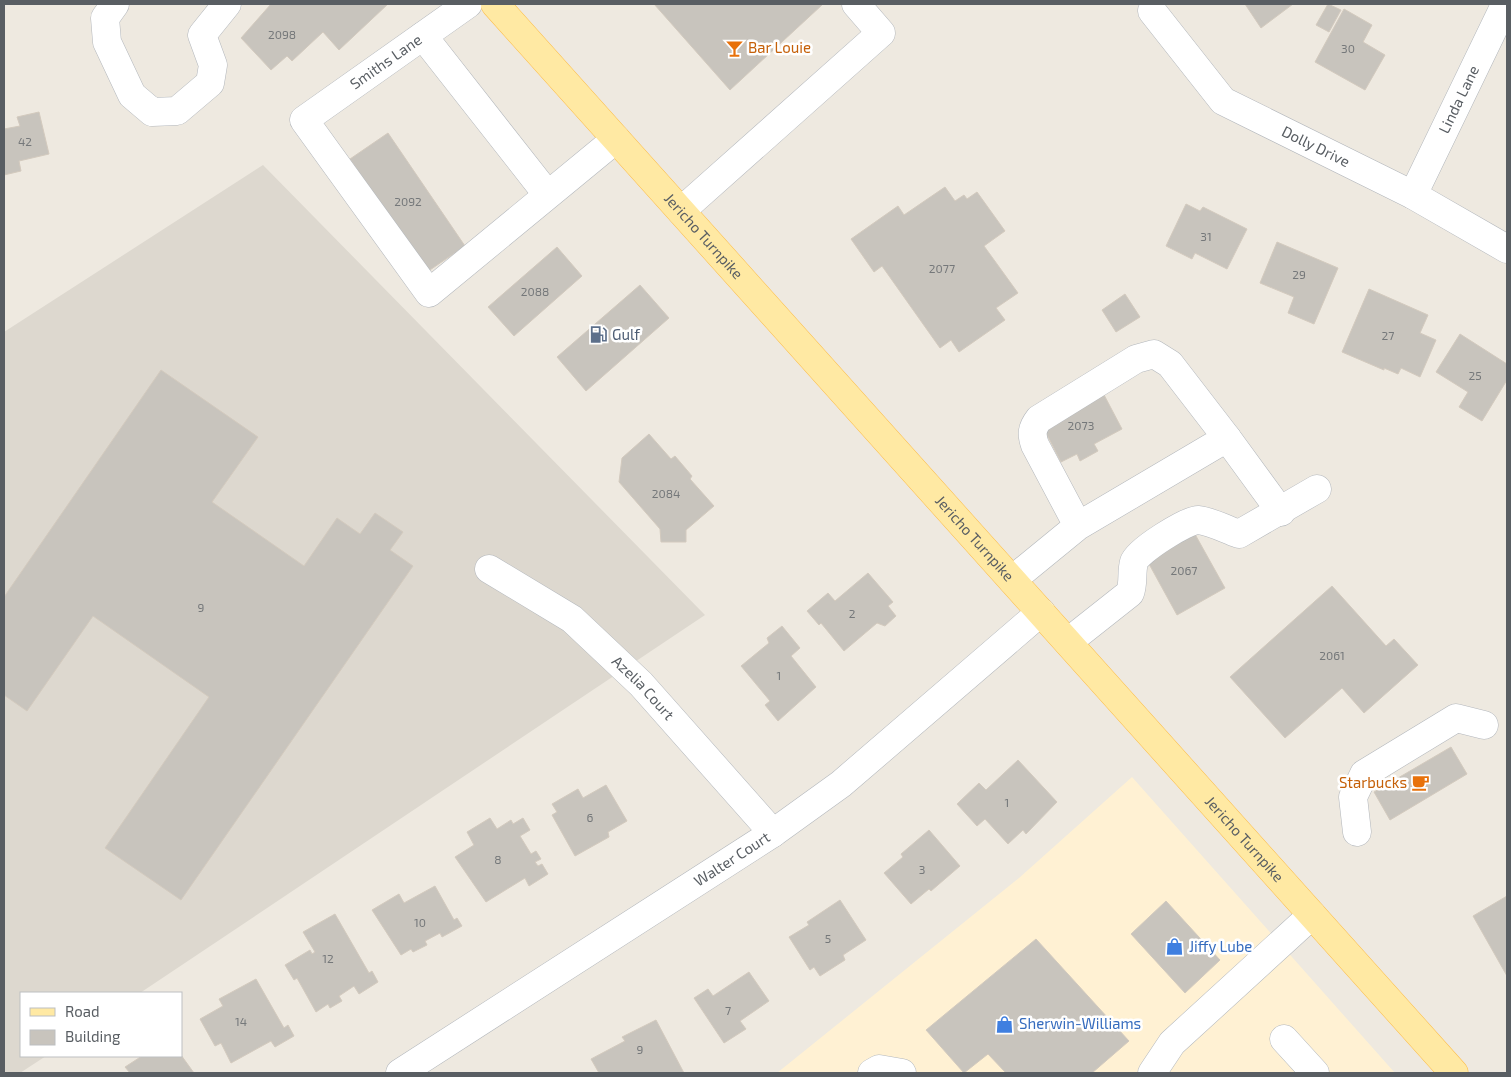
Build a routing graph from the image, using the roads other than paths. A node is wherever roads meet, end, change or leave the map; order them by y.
1 (116, 4) edge
2 (227, 4) edge
3 (468, 4) edge
4 (495, 4) edge
5 (856, 4) edge
6 (1507, 5) edge
7 (1152, 10) dead end
8 (424, 36) junction
9 (616, 139) junction
10 (546, 194) junction
11 (1413, 195) junction
12 (681, 211) junction
13 (1507, 249) edge
14 (1227, 438) junction
15 (1317, 489) dead end
16 (1281, 512) junction
17 (1078, 526) junction
18 (490, 569) dead end
19 (1012, 580) junction
20 (1041, 612) junction
21 (1068, 642) junction
22 (1484, 726) dead end
23 (1357, 832) dead end
24 (773, 833) junction
25 (1312, 915) junction
26 (1284, 1038) dead end
27 (400, 1073) edge
28 (872, 1073) edge
29 (902, 1073) edge
30 (1152, 1073) edge
31 (1315, 1073) edge
32 (1454, 1073) edge

1 - 2 street
3 - 8 street, Smiths Lane
4 - 9 main road, Jericho Turnpike
5 - 12 street
6 - 11 street, Linda Lane
7 - 11 street, Dolly Drive
8 - 10 street
8 - 10 street, Smiths Lane
9 - 10 street
9 - 12 main road, Jericho Turnpike
11 - 13 street, Dolly Drive
12 - 19 main road, Jericho Turnpike
14 - 16 street
14 - 17 street
14 - 17 street
15 - 16 street
16 - 21 street
17 - 19 street
18 - 24 street, Azelia Court
19 - 20 main road, Jericho Turnpike
20 - 21 main road, Jericho Turnpike
20 - 24 street, Walter Court
21 - 25 main road, Jericho Turnpike
22 - 23 street
24 - 27 street, Walter Court
25 - 30 street
25 - 32 main road, Jericho Turnpike
26 - 31 street
28 - 29 street

